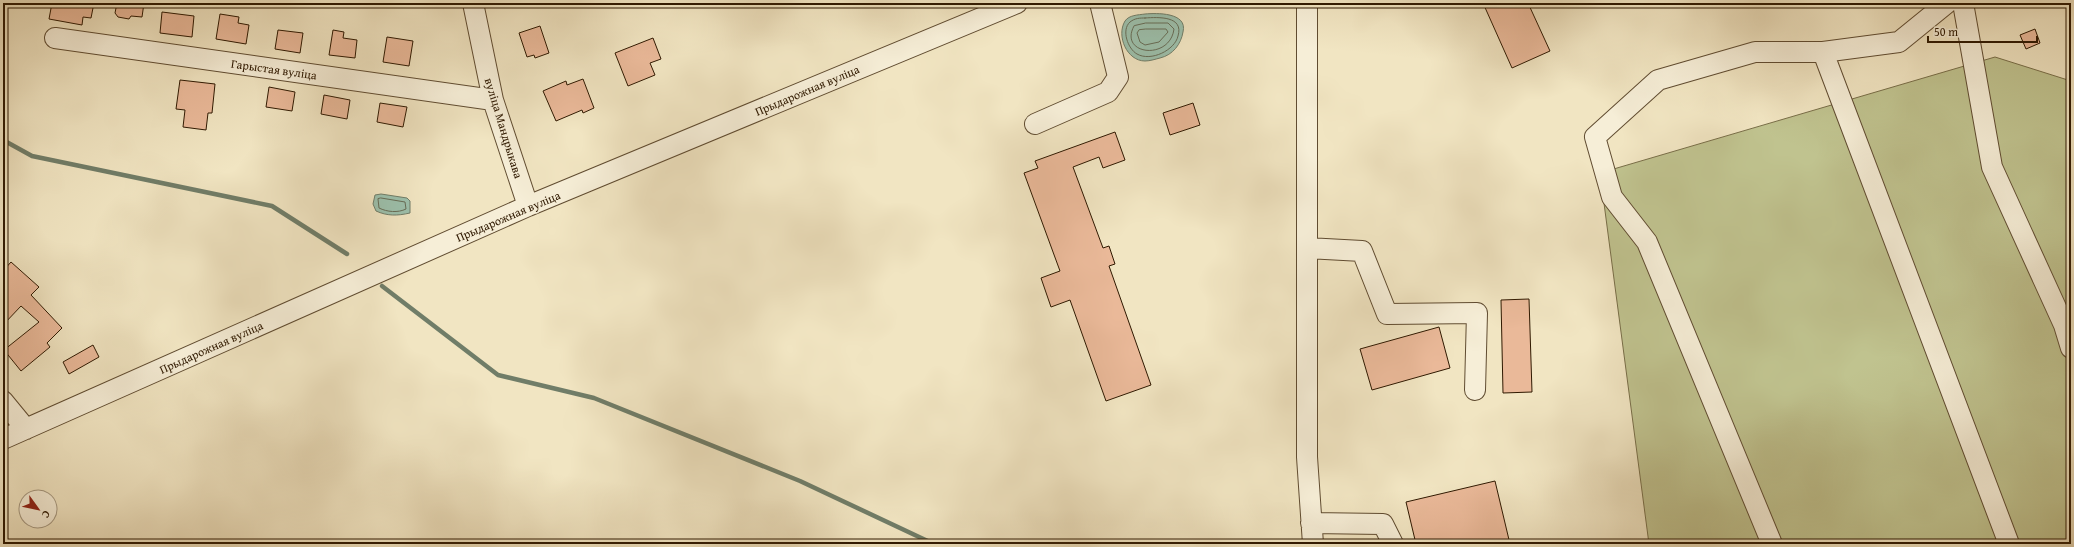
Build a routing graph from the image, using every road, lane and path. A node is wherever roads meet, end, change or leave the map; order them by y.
1 (473, 3) edge
2 (1017, 3) edge
3 (1100, 3) edge
4 (1307, 3) edge
5 (1947, 3) edge
6 (1963, 3) edge
7 (55, 38) dead end
8 (1824, 52) junction
9 (493, 100) junction
10 (1034, 124) dead end
11 (528, 206) junction
12 (1307, 248) junction
13 (2071, 348) edge
14 (1475, 390) dead end
15 (3, 401) edge
16 (26, 429) junction
17 (3, 439) edge
18 (1311, 523) junction
19 (1312, 544) edge
20 (1393, 544) edge
21 (1772, 544) edge
22 (2009, 544) edge

1 - 9 street, вуліца Мандрыкава
2 - 11 street, Прыдарожная вуліца
3 - 10 street
4 - 12 street
5 - 8 street
6 - 13 street
7 - 9 street, Гарыстая вуліца
8 - 21 street
8 - 22 street
9 - 11 street, вуліца Мандрыкава
11 - 16 street, Прыдарожная вуліца
12 - 14 street
12 - 18 street
15 - 16 street
16 - 17 street, Прыдарожная вуліца
18 - 19 street
18 - 20 street

